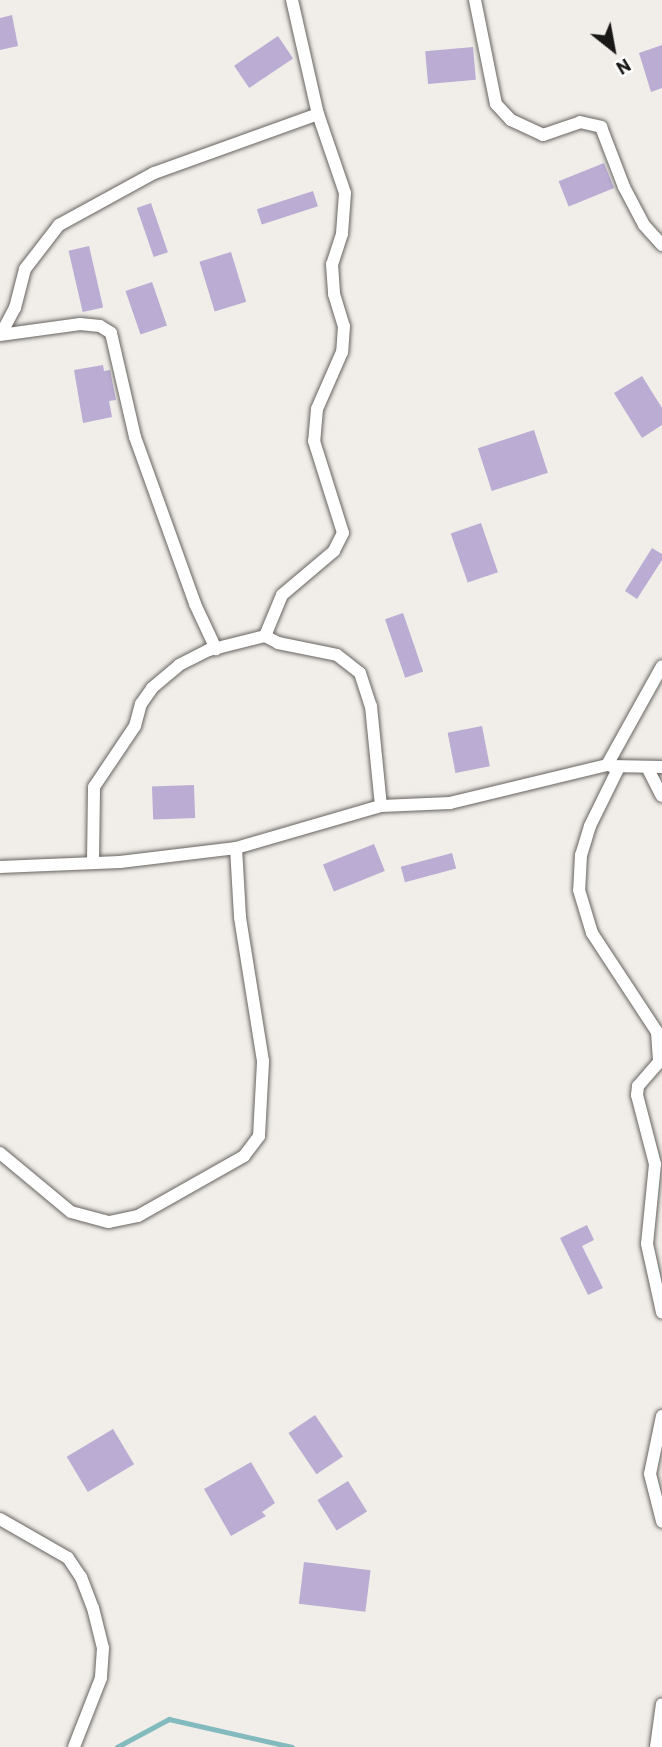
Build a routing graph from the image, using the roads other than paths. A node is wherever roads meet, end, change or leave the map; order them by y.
1 (292, 0) edge
2 (475, 0) edge
3 (318, 114) junction
4 (662, 245) edge
5 (1, 335) edge
6 (265, 636) junction
7 (216, 649) junction
8 (662, 666) edge
9 (613, 766) junction
10 (662, 767) edge
11 (648, 769) junction
12 (662, 796) edge
13 (381, 806) junction
14 (236, 848) junction
15 (93, 861) junction
16 (0, 867) edge
17 (0, 1153) edge
18 (662, 1312) edge
19 (662, 1416) edge
20 (0, 1519) edge
21 (662, 1521) edge
22 (662, 1704) edge
23 (74, 1747) edge
24 (656, 1747) edge

1 - 3 street
2 - 4 street
3 - 5 street
3 - 6 street
5 - 7 street
6 - 7 street
6 - 13 street
7 - 15 street
8 - 9 street
9 - 11 street
9 - 13 street
9 - 18 street
10 - 11 street
11 - 12 street
13 - 14 street
14 - 15 street
14 - 17 street
15 - 16 street
19 - 21 street
20 - 23 street
22 - 24 street

